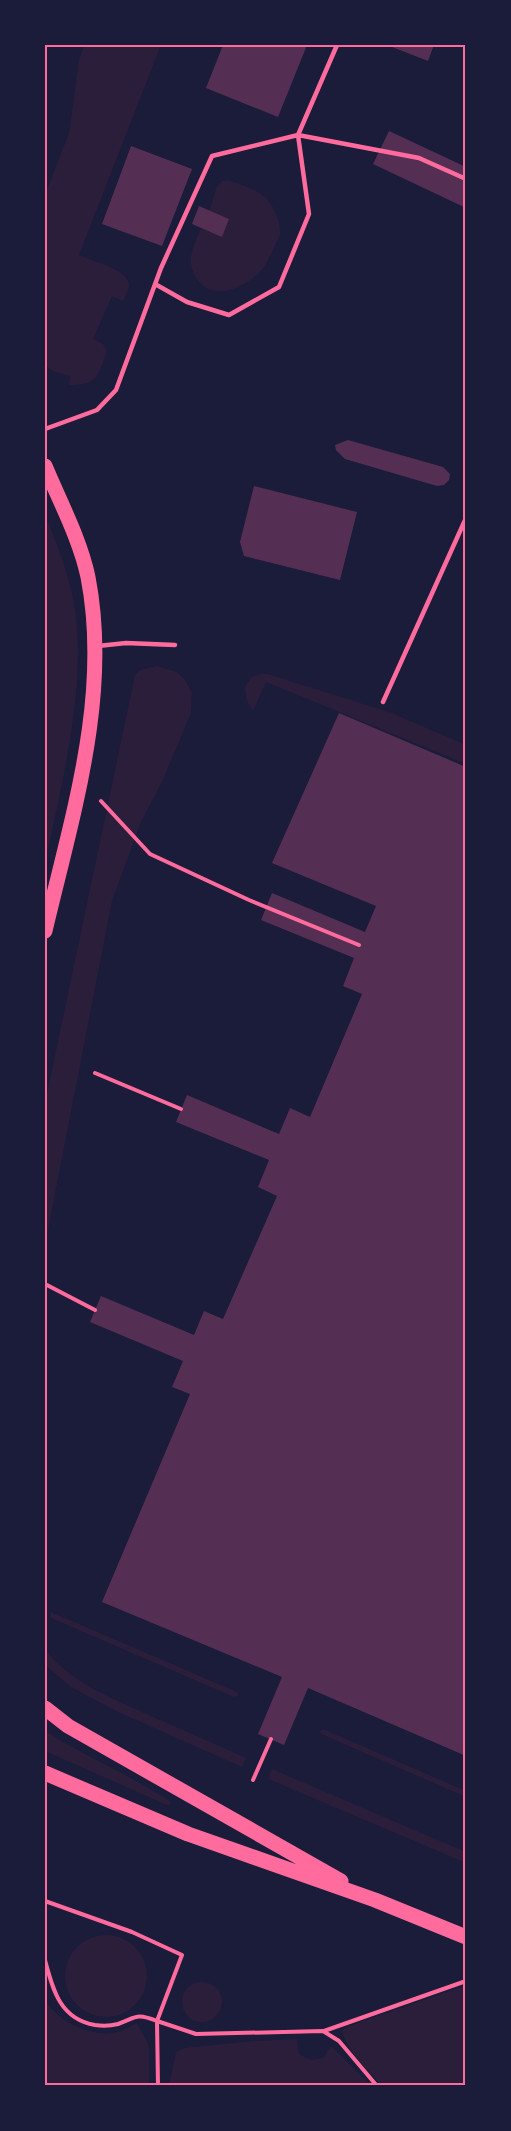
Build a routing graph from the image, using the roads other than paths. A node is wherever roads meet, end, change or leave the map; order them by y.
1 (338, 45) edge
2 (298, 135) junction
3 (466, 179) edge
4 (155, 284) junction
5 (45, 429) edge
6 (45, 466) edge
7 (466, 518) edge
8 (175, 645) dead end
9 (95, 646) junction
10 (383, 702) dead end
11 (45, 931) edge
12 (45, 1708) edge
13 (45, 1773) edge
14 (375, 1900) junction
15 (466, 1937) edge

1 - 2 lane
2 - 3 lane
2 - 4 lane
2 - 4 lane
4 - 5 lane
6 - 9 main road
7 - 10 lane
8 - 9 lane
9 - 11 main road
12 - 14 main road
13 - 14 main road
14 - 15 main road

